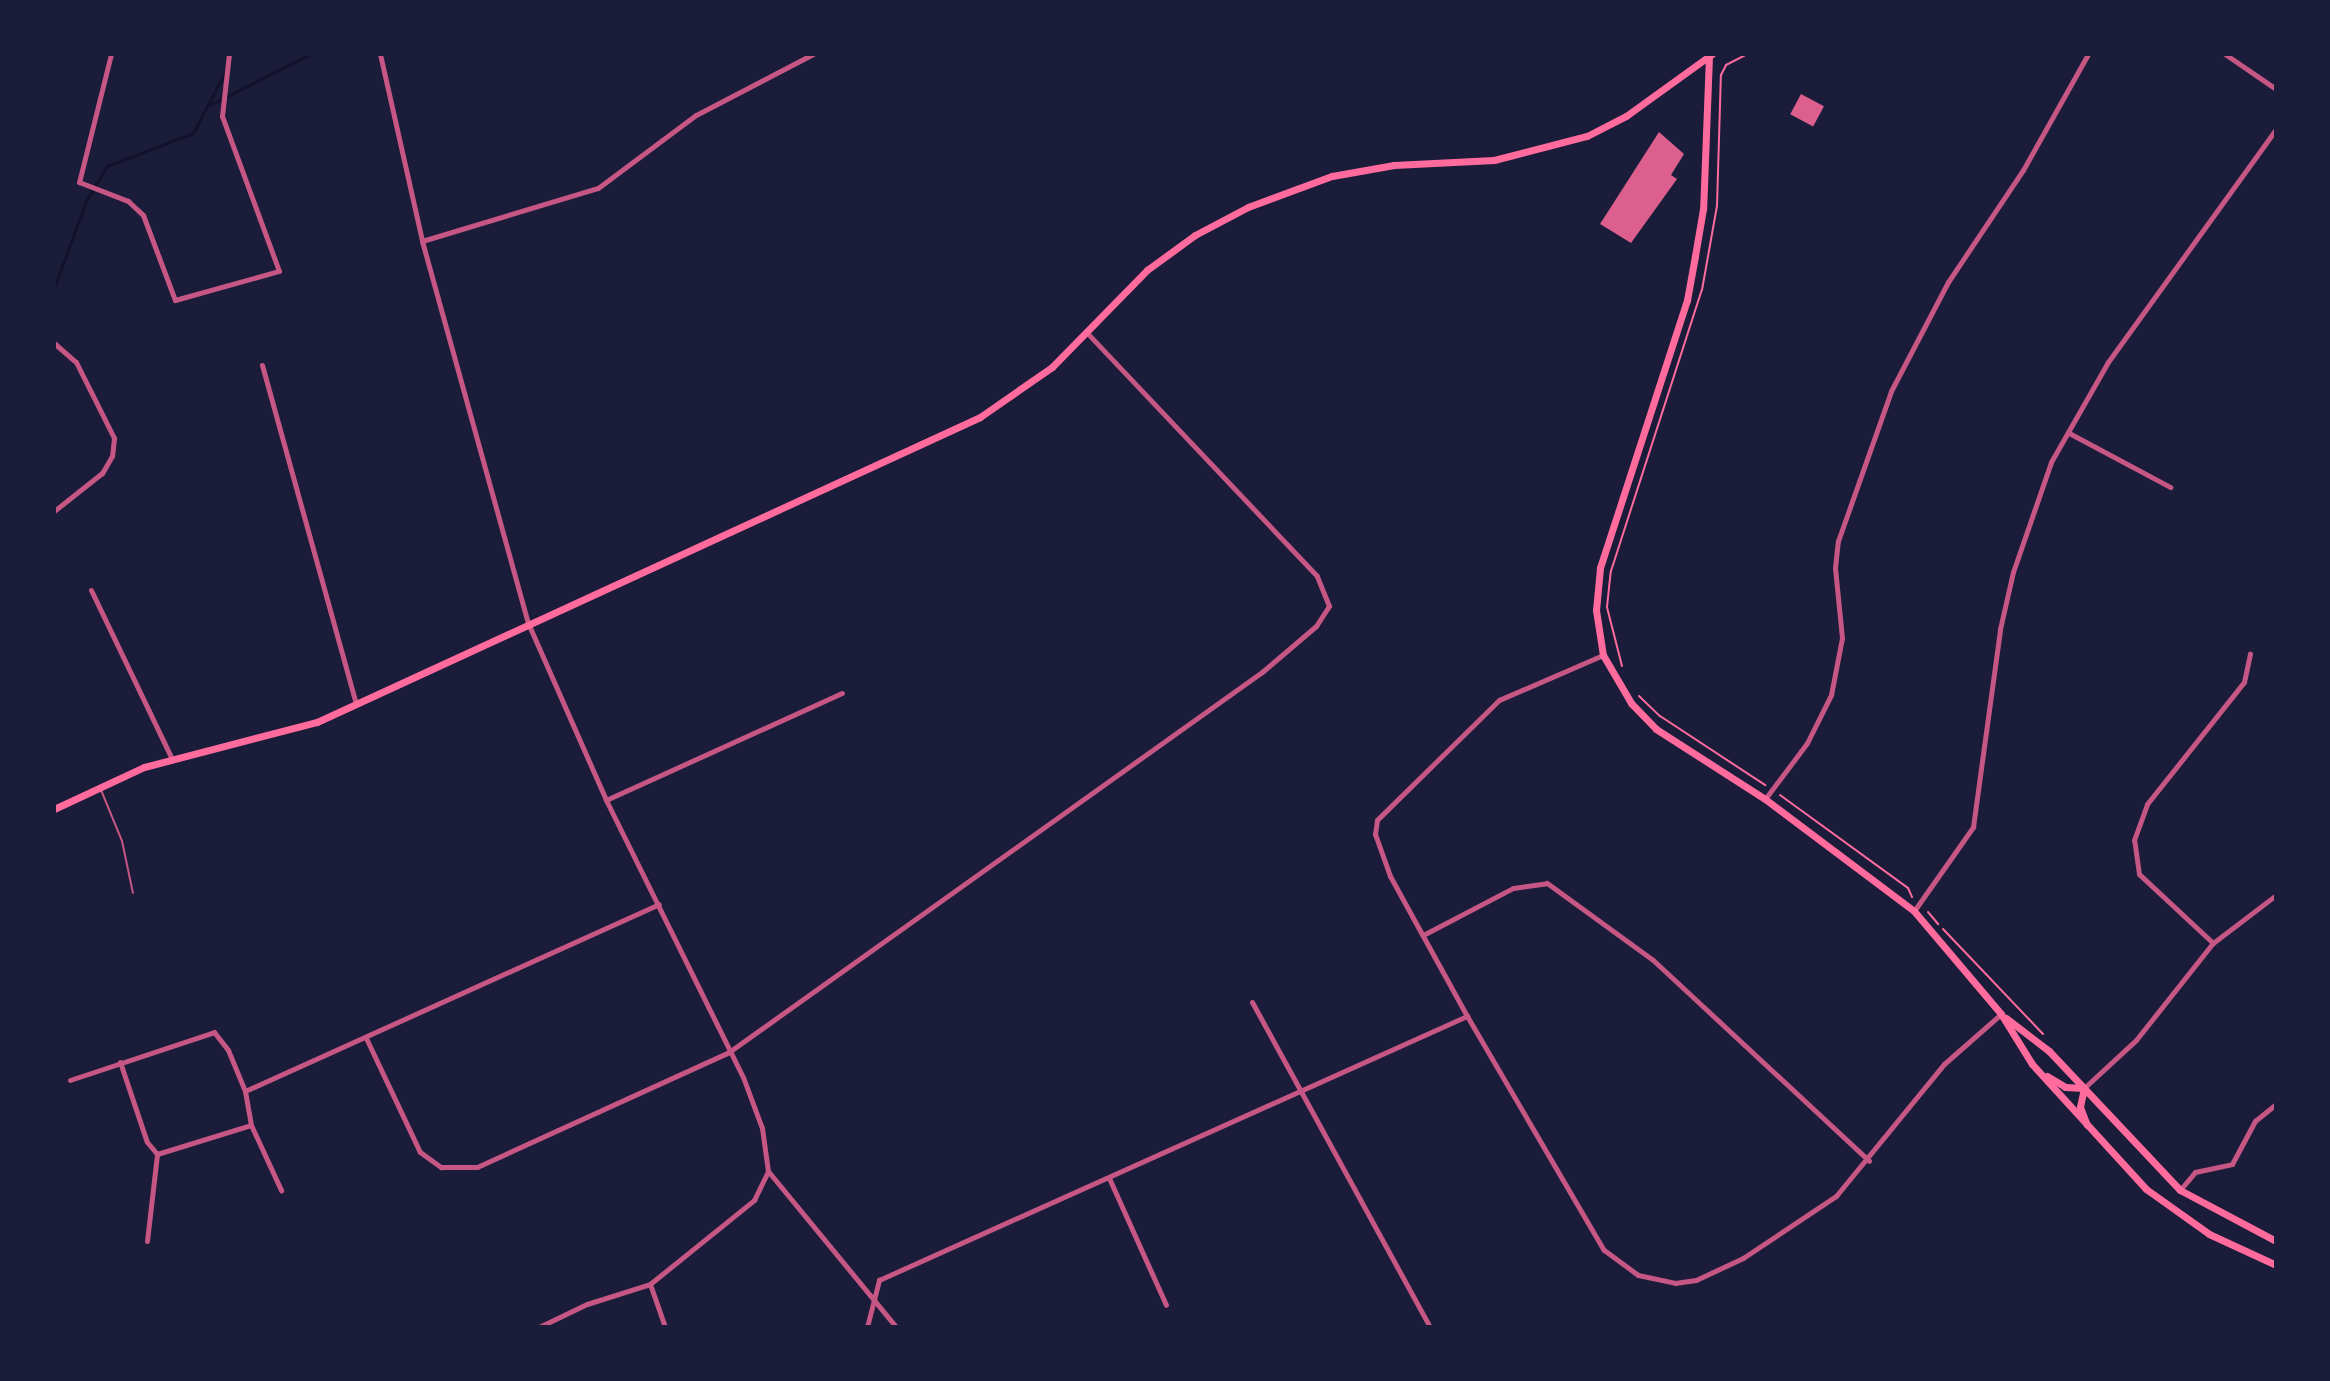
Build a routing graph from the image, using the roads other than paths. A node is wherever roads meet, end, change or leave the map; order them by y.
1 (111, 54) edge
2 (229, 54) edge
3 (380, 54) edge
4 (813, 54) edge
5 (2088, 54) edge
6 (2225, 54) edge
7 (1710, 55) edge
8 (2276, 89) edge
9 (2276, 129) edge
10 (422, 241) junction
11 (1087, 333) junction
12 (54, 343) edge
13 (262, 365) dead end
14 (2069, 433) junction
15 (2170, 487) dead end
16 (54, 511) edge
17 (91, 590) dead end
18 (528, 623) junction
19 (2250, 654) dead end
20 (1603, 655) junction
21 (842, 693) dead end
22 (356, 704) junction
23 (172, 761) junction
24 (99, 785) junction
25 (1765, 799) junction
26 (606, 800) junction
27 (54, 809) edge
28 (133, 893) dead end
29 (2276, 895) edge
30 (659, 904) junction
31 (1914, 911) junction
32 (1425, 934) junction
33 (2213, 943) junction
34 (1252, 1002) dead end
35 (2001, 1014) junction
36 (1467, 1016) junction
37 (366, 1038) junction
38 (729, 1052) junction
39 (120, 1062) junction
40 (2032, 1064) junction
41 (70, 1080) dead end
42 (2084, 1088) junction
43 (245, 1091) junction
44 (1300, 1091) junction
45 (2276, 1104) edge
46 (251, 1125) junction
47 (2089, 1129) junction
48 (157, 1154) junction
49 (1869, 1161) junction
50 (768, 1171) junction
51 (1109, 1178) junction
52 (281, 1190) dead end
53 (2180, 1190) junction
54 (2168, 1207) junction
55 (147, 1241) dead end
56 (2276, 1241) edge
57 (2276, 1265) edge
58 (650, 1284) junction
59 (873, 1302) junction
60 (1166, 1305) dead end
61 (539, 1327) edge
62 (665, 1327) edge
63 (867, 1327) edge
64 (896, 1327) edge
65 (1430, 1327) edge

1 - 2 street
3 - 10 street
4 - 10 street
5 - 25 street
6 - 8 street
7 - 11 main road
7 - 20 main road
9 - 14 street
10 - 18 street
11 - 18 main road
11 - 38 street
12 - 16 street
13 - 22 street
14 - 15 street
14 - 31 street
17 - 23 street
18 - 22 main road
18 - 26 street
19 - 33 street
20 - 25 main road
20 - 32 street
21 - 26 street
22 - 23 main road
23 - 24 main road
24 - 27 main road
24 - 28 lane
25 - 31 main road
26 - 30 street
29 - 33 street
30 - 37 street
30 - 38 street
31 - 35 main road
32 - 36 street
32 - 49 street
33 - 42 street
34 - 44 street
35 - 40 main road
35 - 42 main road
35 - 49 street
36 - 44 street
36 - 49 street
37 - 38 street
37 - 43 street
38 - 50 street
39 - 41 street
39 - 43 street
39 - 48 street
40 - 42 main road
40 - 47 main road
42 - 47 main road
42 - 53 main road
43 - 46 street
44 - 51 street
44 - 65 street
45 - 53 street
46 - 48 street
46 - 52 street
47 - 54 main road
48 - 55 street
50 - 58 street
50 - 59 street
51 - 59 street
51 - 60 street
53 - 54 main road
53 - 56 main road
54 - 57 main road
58 - 61 street
58 - 62 street
59 - 63 street
59 - 64 street

